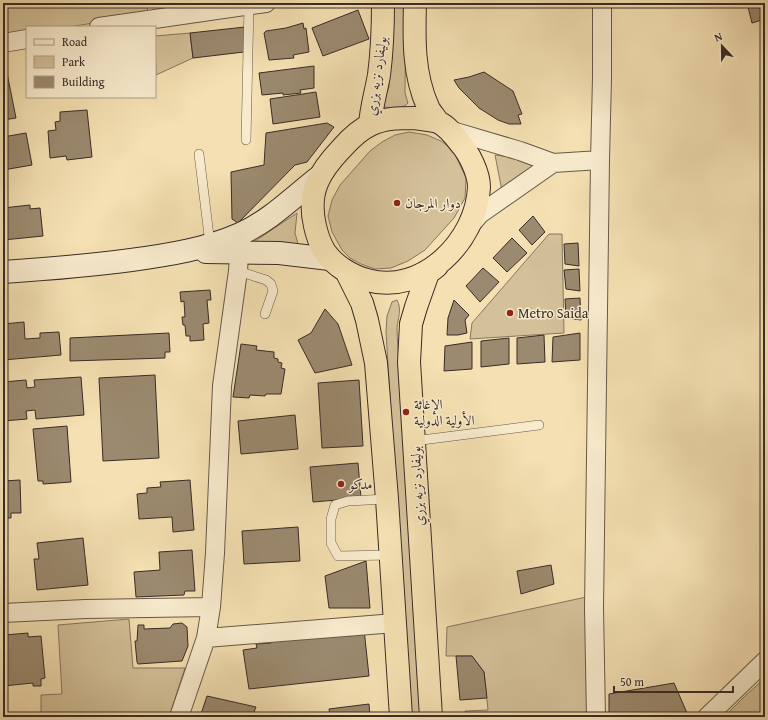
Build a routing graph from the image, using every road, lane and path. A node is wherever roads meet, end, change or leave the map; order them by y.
1 (383, 3) edge
2 (415, 3) edge
3 (602, 3) edge
4 (257, 4) edge
5 (231, 5) edge
6 (105, 26) edge
7 (26, 39) edge
8 (3, 43) edge
9 (370, 125) junction
10 (443, 126) junction
11 (246, 140) dead end
12 (199, 154) dead end
13 (600, 160) junction
14 (553, 163) junction
15 (320, 178) junction
16 (468, 228) junction
17 (210, 244) junction
18 (183, 252) junction
19 (239, 252) junction
20 (440, 262) junction
21 (338, 265) junction
22 (3, 272) edge
23 (265, 314) dead end
24 (539, 425) dead end
25 (414, 441) junction
26 (387, 499) junction
27 (390, 555) junction
28 (211, 607) junction
29 (3, 613) edge
30 (395, 623) junction
31 (206, 638) junction
32 (765, 661) edge
33 (179, 717) edge
34 (401, 717) edge
35 (431, 717) edge
36 (596, 717) edge
37 (706, 717) edge

1 - 9 highway, بوليفارد نزيه بزري
2 - 10 highway
3 - 13 street
4 - 5 street
4 - 11 lane
5 - 6 street
7 - 8 street
9 - 10 highway
9 - 15 highway
10 - 14 street
10 - 16 highway
12 - 17 lane
13 - 14 street
13 - 36 street
14 - 16 street
15 - 19 street
15 - 21 highway
16 - 20 highway
17 - 18 street
17 - 19 street
18 - 19 street
18 - 22 street
19 - 21 street
19 - 23 lane
19 - 28 street
20 - 21 highway
20 - 25 highway, بوليفارد نزيه بزري
21 - 26 highway
24 - 25 lane
25 - 35 highway, بوليفارد نزيه بزري
26 - 27 highway
26 - 27 lane
27 - 30 highway
28 - 29 street
28 - 31 street
30 - 31 street
30 - 34 highway
31 - 33 street
32 - 37 street

